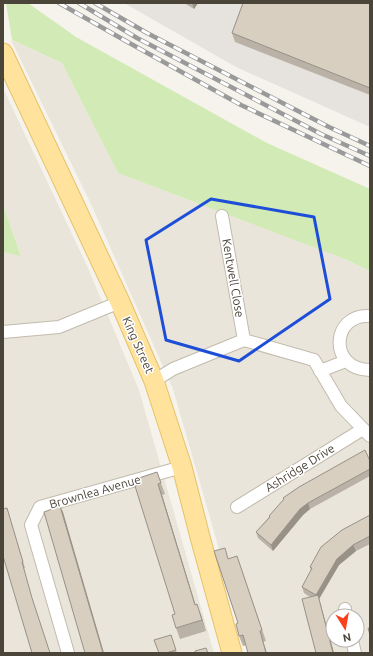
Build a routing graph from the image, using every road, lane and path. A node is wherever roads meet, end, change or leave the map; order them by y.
1 (3, 53) edge
2 (222, 216) dead end
3 (120, 302) junction
4 (370, 316) edge
5 (3, 332) edge
6 (244, 340) junction
7 (346, 361) junction
8 (370, 370) edge
9 (320, 371) junction
10 (154, 381) junction
11 (366, 433) edge
12 (182, 467) junction
13 (237, 507) dead end
14 (68, 653) edge
15 (232, 653) edge

1 - 3 main road, King Street
2 - 6 street, Kentwell Close
3 - 5 street
3 - 10 main road, King Street
4 - 7 street
6 - 9 street
6 - 10 street
7 - 8 street
7 - 9 street
9 - 11 street
10 - 12 main road, King Street
11 - 13 street, Ashridge Drive
12 - 14 street, Brownlea Avenue
12 - 15 main road, King Street

